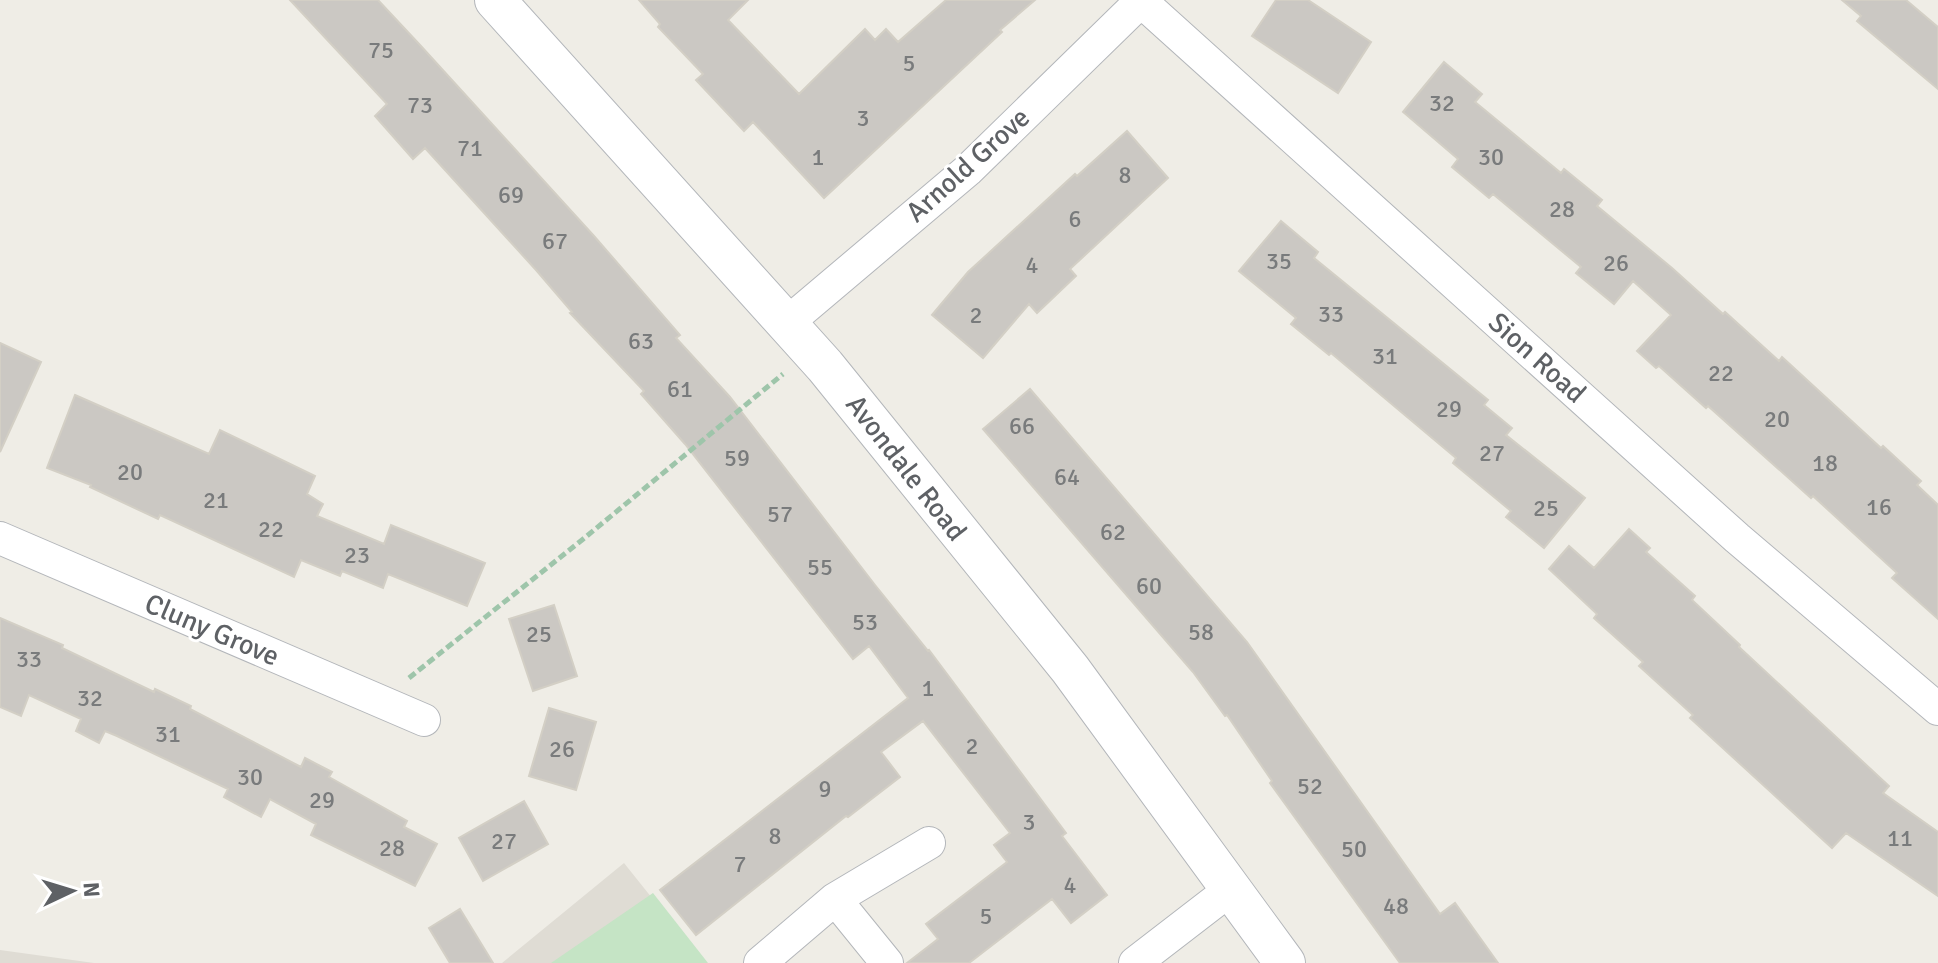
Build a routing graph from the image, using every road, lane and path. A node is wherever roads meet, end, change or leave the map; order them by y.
1 (495, 0) edge
2 (1141, 0) edge
3 (800, 337) junction
4 (0, 538) edge
5 (379, 702) junction
6 (1938, 709) edge
7 (424, 720) dead end
8 (929, 843) dead end
9 (1231, 889) junction
10 (835, 899) junction
11 (760, 963) edge
12 (887, 963) edge
13 (1135, 963) edge
14 (1285, 963) edge

1 - 3 street, Avondale Road
2 - 3 street, Arnold Grove
2 - 6 street, Sion Road
3 - 5 path
3 - 9 street, Avondale Road
4 - 5 street, Cluny Grove
5 - 7 street, Cluny Grove
8 - 10 street
9 - 13 street
9 - 14 street, Avondale Road
10 - 11 street
10 - 12 street

